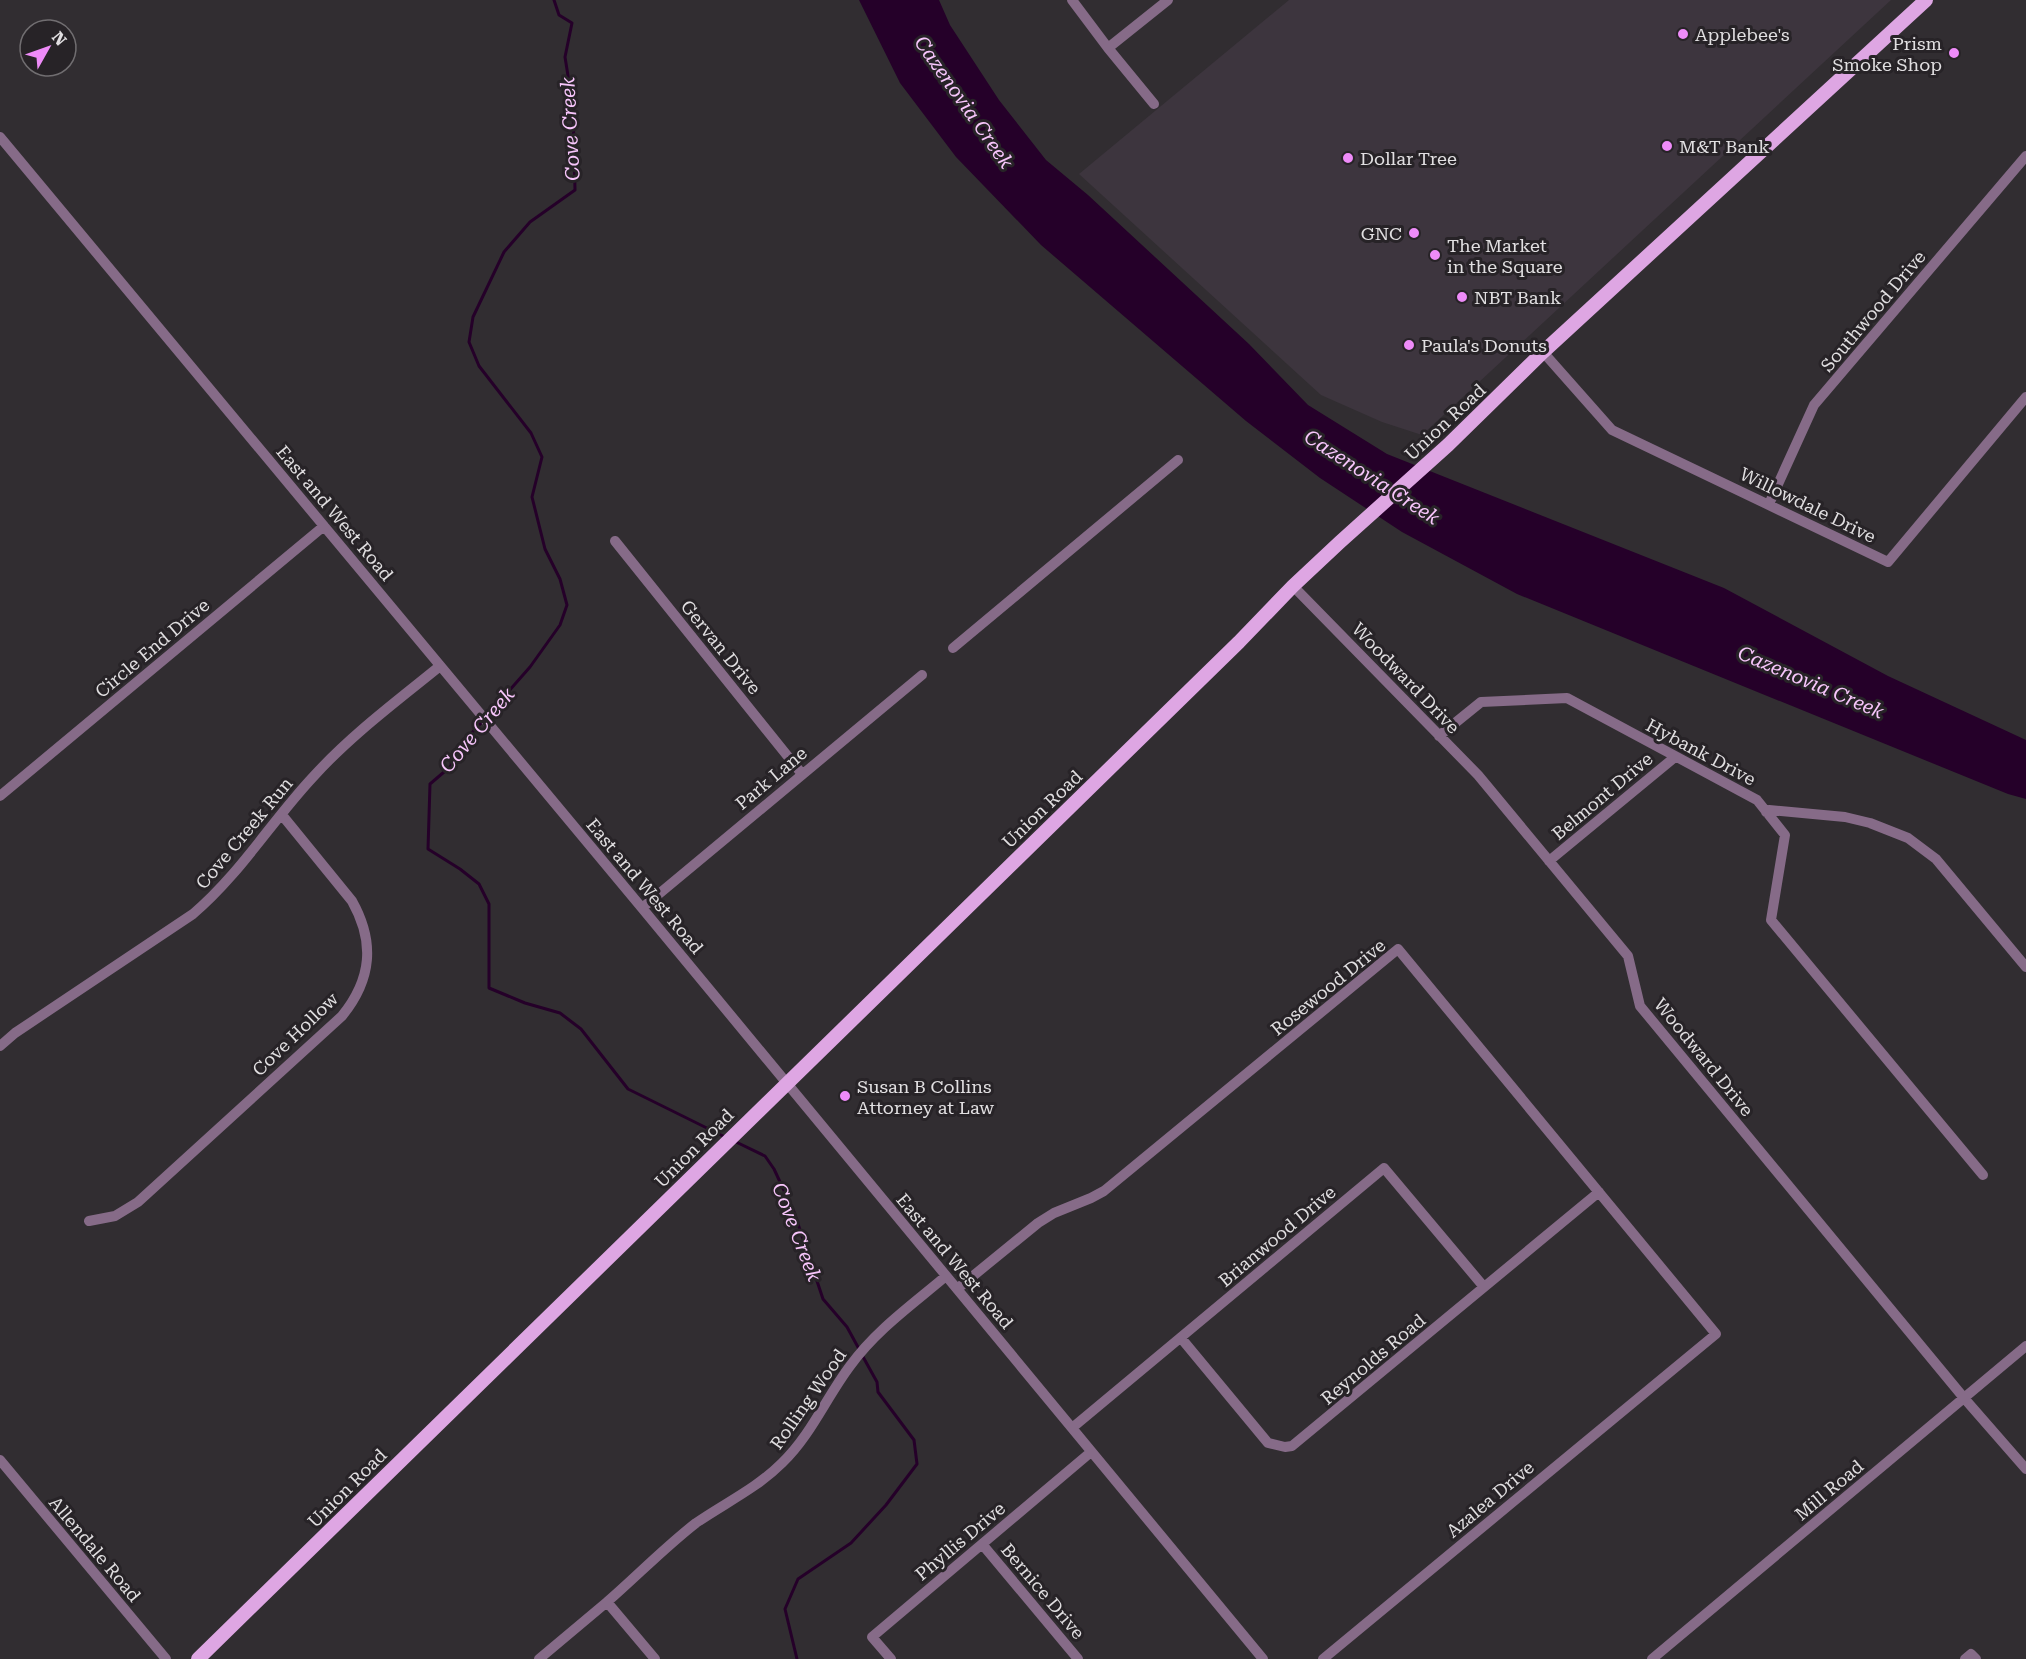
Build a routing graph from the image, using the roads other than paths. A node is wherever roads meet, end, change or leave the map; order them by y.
1 (1072, 0) edge
2 (1168, 0) edge
3 (1926, 0) edge
4 (1108, 48) junction
5 (1154, 104) dead end
6 (0, 137) edge
7 (2026, 156) edge
8 (1543, 352) junction
9 (2026, 397) edge
10 (1178, 460) dead end
11 (1769, 504) junction
12 (324, 526) junction
13 (615, 541) dead end
14 (1293, 586) junction
15 (953, 648) dead end
16 (440, 666) junction
17 (922, 675) dead end
18 (1439, 736) junction
19 (1675, 757) junction
20 (802, 774) junction
21 (0, 796) edge
22 (1766, 812) junction
23 (282, 814) junction
24 (1549, 861) junction
25 (642, 908) junction
26 (2026, 967) edge
27 (0, 1046) edge
28 (787, 1083) junction
29 (1983, 1175) dead end
30 (1599, 1192) junction
31 (89, 1221) dead end
32 (946, 1276) junction
33 (1484, 1287) junction
34 (957, 1289) junction
35 (1181, 1338) junction
36 (2026, 1347) edge
37 (1678, 1365) joint
38 (1964, 1398) junction
39 (1072, 1428) junction
40 (1091, 1452) junction
41 (0, 1460) edge
42 (2026, 1469) edge
43 (982, 1544) junction
44 (607, 1602) junction
45 (165, 1659) edge
46 (198, 1659) edge
47 (539, 1659) edge
48 (655, 1659) edge
49 (891, 1659) edge
50 (1078, 1659) edge
51 (1263, 1659) edge
52 (1323, 1659) edge
53 (1652, 1659) edge
54 (1965, 1659) edge
55 (1976, 1659) edge

1 - 4 street
2 - 4 street
3 - 8 main road, Union Road
4 - 5 street
6 - 12 street, East and West Road
7 - 11 street, Southwood Drive
8 - 11 street, Willowdale Drive
8 - 14 main road, Union Road
9 - 11 street, Willowdale Drive
10 - 15 street
12 - 16 street, East and West Road
12 - 21 street, Circle End Drive
13 - 20 street, Gervan Drive
14 - 18 street, Woodward Drive
14 - 28 main road, Union Road
16 - 23 street, Cove Creek Run
16 - 25 street, East and West Road
17 - 20 street, Park Lane
18 - 19 street, Hybank Drive
18 - 24 street, Woodward Drive
19 - 22 street, Hybank Drive
19 - 24 street, Belmont Drive
20 - 25 street, Park Lane
22 - 26 street
22 - 29 street, Hybank Drive
23 - 27 street, Cove Creek Run
23 - 31 street, Cove Hollow
24 - 38 street, Woodward Drive
25 - 28 street, East and West Road
28 - 32 street, East and West Road
28 - 46 main road, Union Road
30 - 33 street, Reynolds Road
30 - 34 street, Rosewood Drive
30 - 37 street, Rosewood Drive
32 - 34 street, East and West Road
32 - 44 street, Rolling Wood
33 - 35 street, Reynolds Road
33 - 35 street, Brianwood Drive
34 - 39 street, East and West Road
35 - 39 street, Brianwood Drive
36 - 38 street, Mill Road
37 - 52 street, Azalea Drive
38 - 42 street, Woodward Drive
38 - 53 street, Mill Road
39 - 40 street, East and West Road
40 - 43 street, Phyllis Drive
40 - 51 street, East and West Road
41 - 45 street, Allendale Road
43 - 49 street, Phyllis Drive
43 - 50 street, Bernice Drive
44 - 47 street, Rolling Wood
44 - 48 street
54 - 55 street

